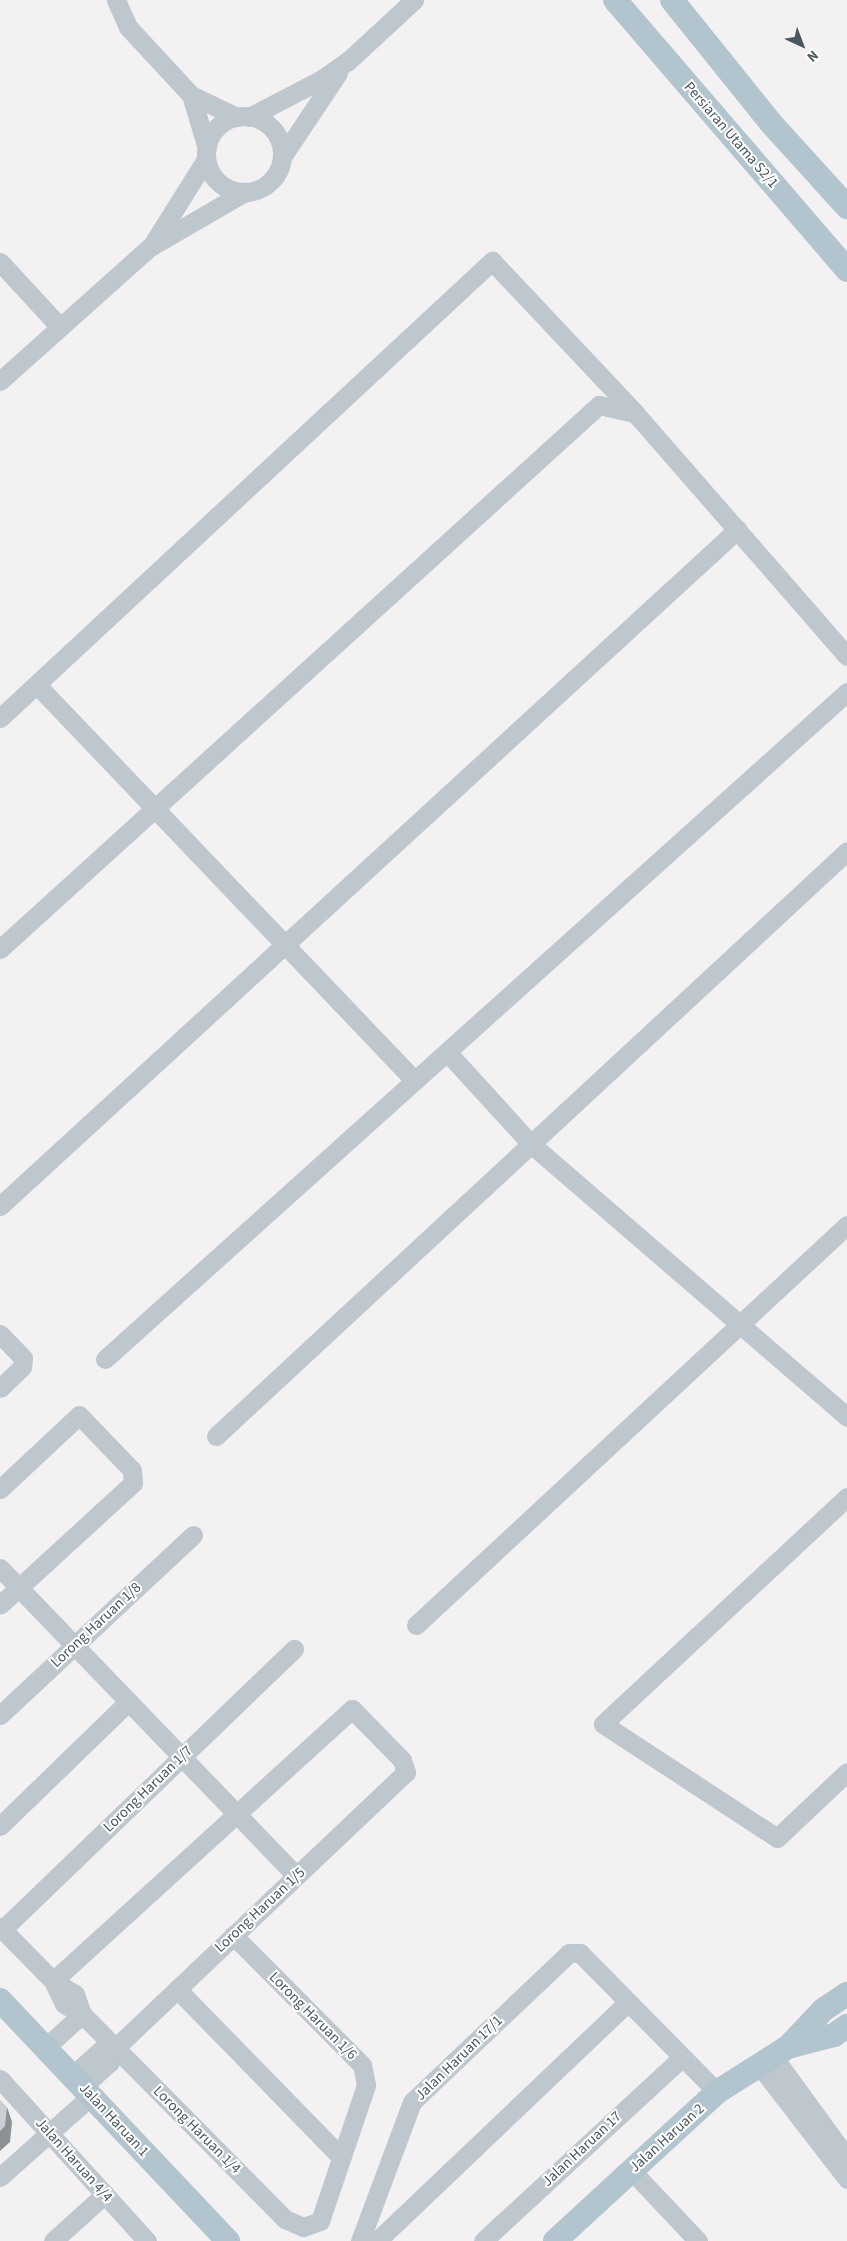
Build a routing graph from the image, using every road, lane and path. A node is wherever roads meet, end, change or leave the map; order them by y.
1 (116, 0) edge
2 (414, 0) edge
3 (615, 0) edge
4 (672, 0) edge
5 (348, 61) junction
6 (191, 95) junction
7 (243, 117) junction
8 (206, 154) junction
9 (282, 157) junction
10 (245, 192) junction
11 (847, 207) edge
12 (150, 247) junction
13 (0, 262) edge
14 (847, 270) edge
15 (59, 326) junction
16 (0, 380) edge
17 (635, 413) junction
18 (738, 529) junction
19 (847, 656) edge
20 (36, 685) junction
21 (847, 692) edge
22 (0, 718) edge
23 (155, 809) junction
24 (847, 851) edge
25 (285, 945) junction
26 (0, 949) edge
27 (447, 1052) junction
28 (415, 1081) junction
29 (531, 1144) junction
30 (0, 1206) edge
31 (847, 1224) edge
32 (740, 1324) junction
33 (0, 1334) edge
34 (105, 1359) dead end
35 (0, 1388) edge
36 (847, 1417) edge
37 (216, 1436) dead end
38 (0, 1489) edge
39 (847, 1497) edge
40 (193, 1535) dead end
41 (0, 1568) edge
42 (19, 1588) junction
43 (0, 1605) edge
44 (416, 1624) dead end
45 (74, 1646) junction
46 (294, 1648) dead end
47 (128, 1702) junction
48 (0, 1715) edge
49 (181, 1757) junction
50 (847, 1772) edge
51 (237, 1815) junction
52 (0, 1826) edge
53 (296, 1876) junction
54 (1, 1928) edge
55 (233, 1935) junction
56 (52, 1981) junction
57 (177, 1989) junction
58 (847, 1994) edge
59 (0, 2000) edge
60 (627, 2004) junction
61 (82, 2014) junction
62 (847, 2026) edge
63 (45, 2048) junction
64 (115, 2048) junction
65 (773, 2056) junction
66 (682, 2058) junction
67 (0, 2079) edge
68 (82, 2086) junction
69 (717, 2092) junction
70 (49, 2132) junction
71 (844, 2149) edge
72 (340, 2156) junction
73 (631, 2170) junction
74 (0, 2177) edge
75 (847, 2179) edge
76 (105, 2194) junction
77 (320, 2221) joint
78 (53, 2241) edge
79 (147, 2241) edge
80 (228, 2241) edge
81 (360, 2241) edge
82 (377, 2241) edge
83 (483, 2241) edge
84 (555, 2241) edge
85 (698, 2241) edge

1 - 6 street
2 - 5 street
3 - 14 main road, Persiaran Utama S2/1
4 - 11 main road
5 - 7 street
5 - 9 street
6 - 7 street
6 - 8 street
7 - 8 street
7 - 9 street
8 - 10 street
8 - 12 street
9 - 10 street
10 - 12 street
12 - 15 street
13 - 15 street
15 - 16 street
17 - 18 street
17 - 20 street
17 - 23 street
18 - 19 street
18 - 25 street
20 - 22 street
20 - 23 street
21 - 27 street
23 - 25 street
23 - 26 street
24 - 29 street
25 - 28 street
25 - 30 street
27 - 28 street
27 - 29 street
28 - 34 street
29 - 32 street
29 - 37 street
31 - 32 street
32 - 36 street
32 - 44 street
33 - 35 street
38 - 42 street
39 - 50 street
40 - 45 street, Lorong Haruan 1/8
41 - 42 street
42 - 43 street
42 - 45 street
45 - 47 street
45 - 48 street, Lorong Haruan 1/8
46 - 49 street, Lorong Haruan 1/7
47 - 49 street
47 - 52 street
49 - 51 street
49 - 54 street, Lorong Haruan 1/7
51 - 53 street
51 - 53 street, Lorong Haruan 1/5
51 - 56 street
53 - 55 street, Lorong Haruan 1/5
54 - 56 street, Lorong Haruan 1/4
55 - 57 street, Lorong Haruan 1/5
55 - 72 street, Lorong Haruan 1/6
56 - 61 street, Lorong Haruan 1/4
57 - 64 street, Lorong Haruan 1/5
57 - 72 street
58 - 65 main road, Jalan Haruan 2
59 - 63 main road, Jalan Haruan 1
60 - 66 street
60 - 81 street, Jalan Haruan 17/1
60 - 82 street
61 - 63 street
61 - 64 street, Lorong Haruan 1/4
62 - 65 main road, Jalan Haruan 2
63 - 68 main road, Jalan Haruan 1
64 - 68 street, Lorong Haruan 1/5
64 - 77 street, Lorong Haruan 1/4
65 - 69 main road, Jalan Haruan 2
65 - 71 street
65 - 75 street
66 - 69 street
66 - 83 street, Jalan Haruan 17
67 - 70 street, Jalan Haruan 4/4
68 - 70 street, Lorong Haruan 1/5
68 - 80 main road, Jalan Haruan 1
69 - 73 main road, Jalan Haruan 2
70 - 74 street, Lorong Haruan 1/5
70 - 76 street, Jalan Haruan 4/4
72 - 77 street, Lorong Haruan 1/6
73 - 84 main road, Jalan Haruan 2
73 - 85 street
76 - 78 street
76 - 79 street, Jalan Haruan 4/4

